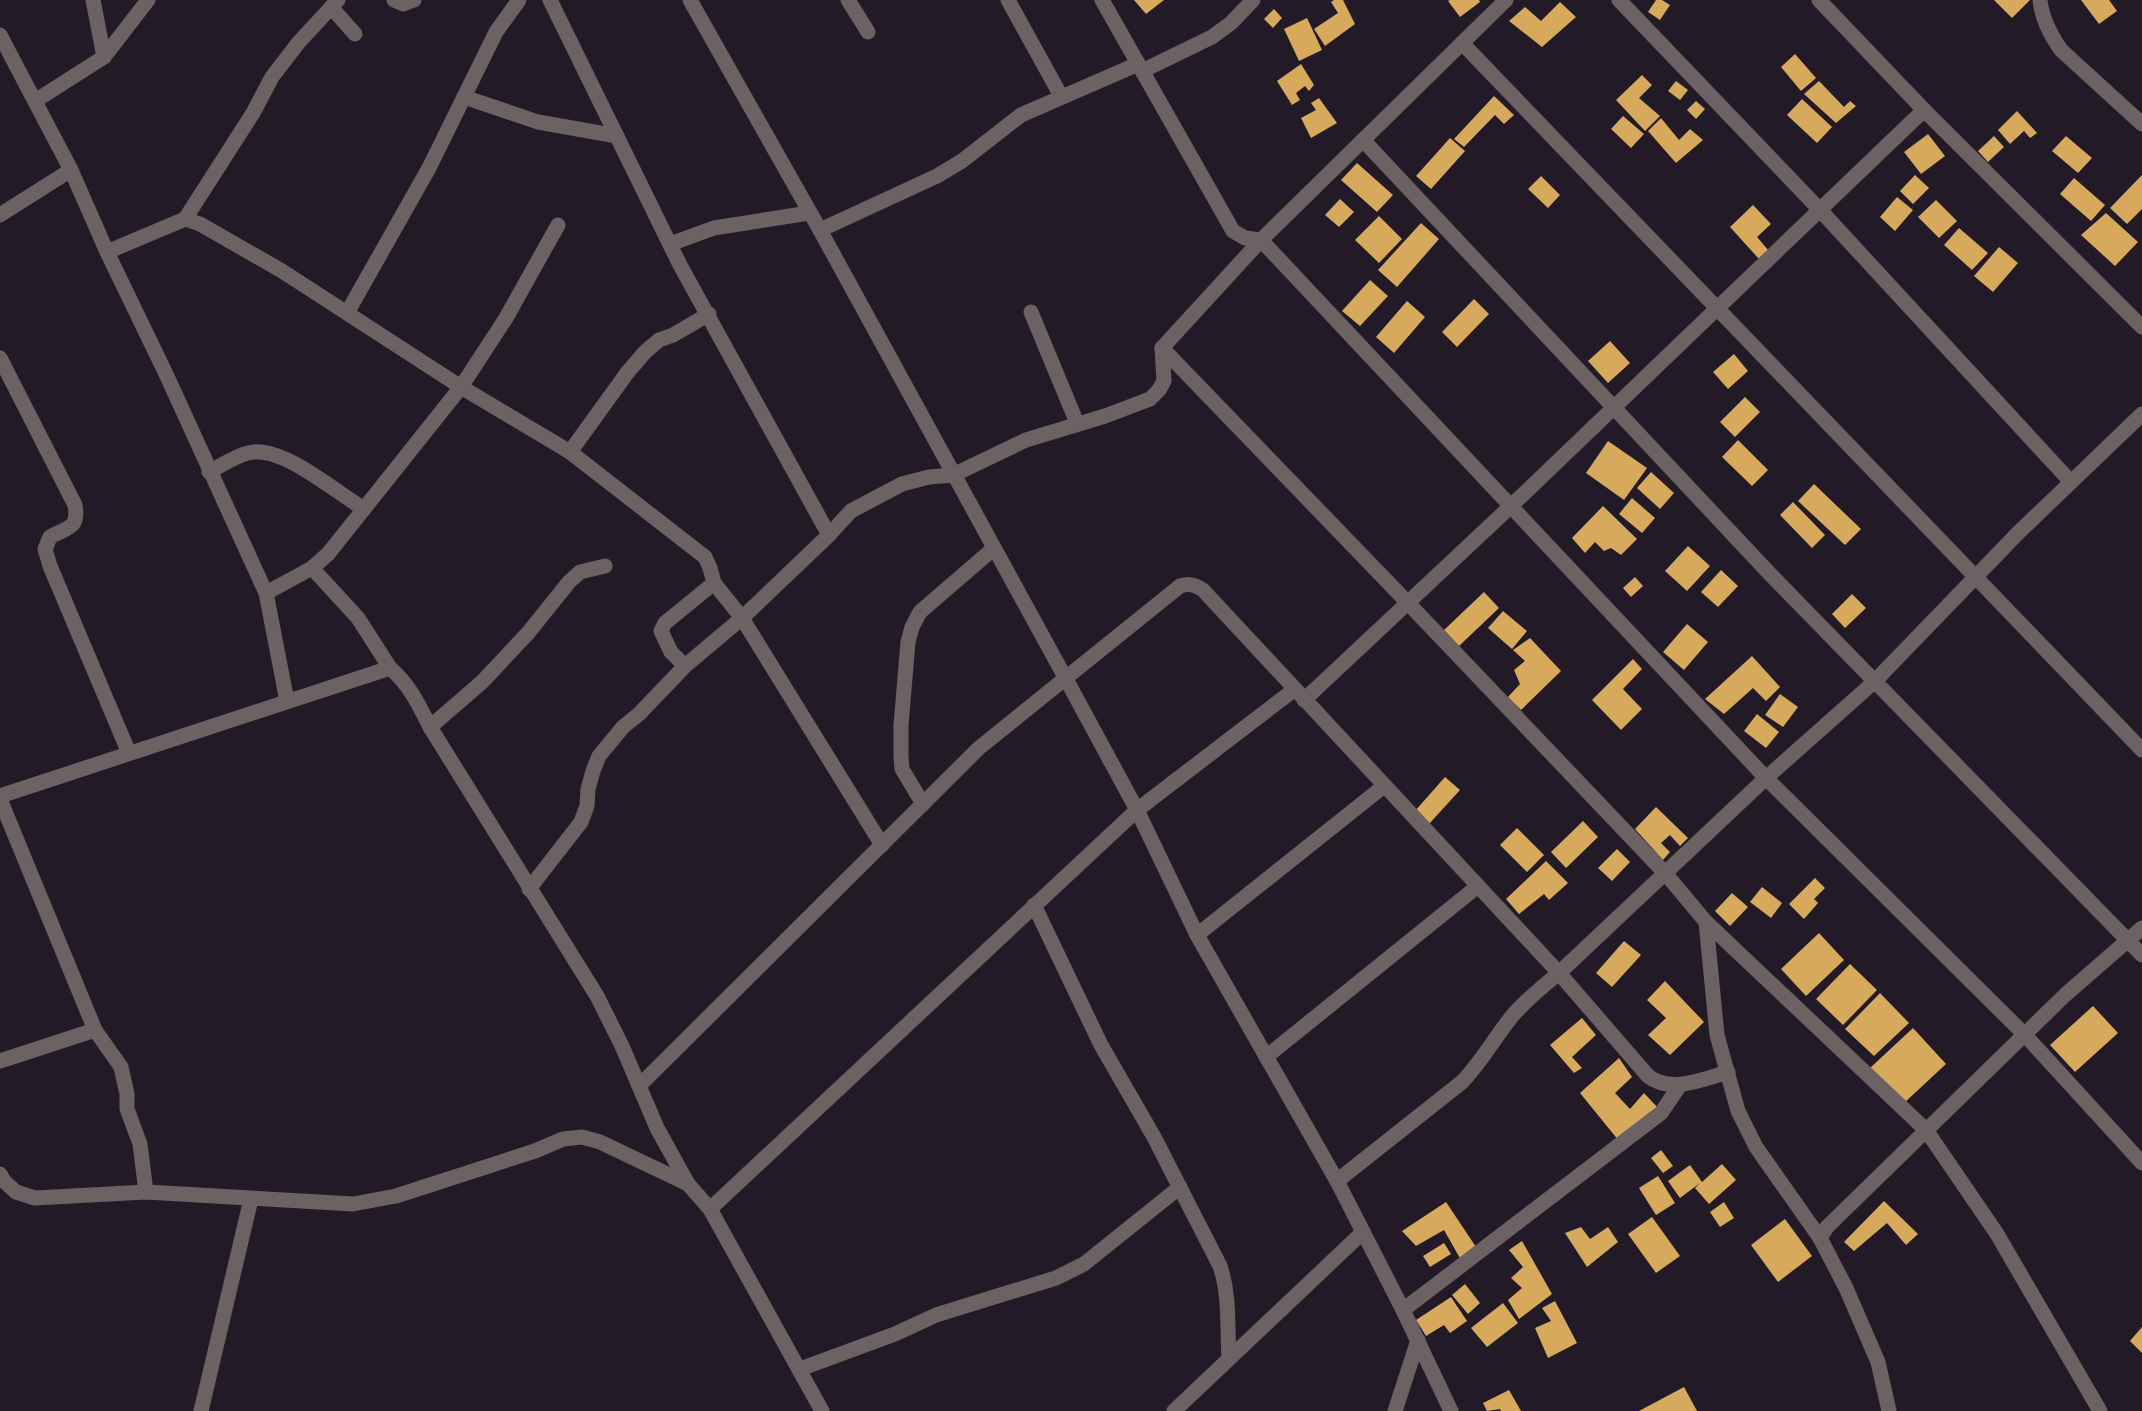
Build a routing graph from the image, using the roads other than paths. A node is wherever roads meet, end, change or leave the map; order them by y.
1 (93, 0) edge
2 (148, 0) edge
3 (394, 0) edge
4 (414, 0) edge
5 (519, 0) edge
6 (550, 0) edge
7 (690, 0) edge
8 (848, 0) edge
9 (1008, 0) edge
10 (1102, 0) edge
11 (1253, 0) edge
12 (1506, 0) edge
13 (1619, 0) edge
14 (1819, 0) edge
15 (2040, 0) edge
16 (334, 3) edge
17 (868, 32) dead end
18 (355, 34) dead end
19 (0, 35) edge
20 (1462, 43) junction
21 (104, 57) junction
22 (1140, 67) junction
23 (1061, 96) junction
24 (464, 97) junction
25 (35, 101) junction
26 (1924, 111) junction
27 (2142, 124) edge
28 (617, 136) junction
29 (1364, 140) junction
30 (71, 170) junction
31 (1820, 210) junction
32 (809, 213) junction
33 (0, 215) edge
34 (184, 219) junction
35 (558, 225) dead end
36 (820, 230) junction
37 (1261, 240) junction
38 (670, 244) junction
39 (107, 252) junction
40 (1718, 308) junction
41 (1031, 312) dead end
42 (346, 313) junction
43 (709, 314) junction
44 (2142, 327) edge
45 (1162, 348) junction
46 (0, 358) edge
47 (461, 387) junction
48 (1613, 408) junction
49 (2142, 414) edge
50 (1077, 423) junction
51 (570, 452) junction
52 (210, 472) junction
53 (953, 475) junction
54 (2071, 482) junction
55 (1511, 506) junction
56 (364, 509) junction
57 (830, 535) junction
58 (993, 549) junction
59 (605, 566) dead end
60 (312, 568) junction
61 (1976, 576) junction
62 (714, 583) junction
63 (266, 593) junction
64 (1408, 603) junction
65 (742, 618) junction
66 (685, 666) junction
67 (390, 668) junction
68 (1066, 679) junction
69 (1874, 682) junction
70 (1300, 695) junction
71 (287, 701) junction
72 (430, 728) junction
73 (2142, 750) edge
74 (129, 753) junction
75 (1766, 778) junction
76 (1384, 786) junction
77 (0, 798) edge
78 (923, 804) junction
79 (1137, 810) junction
80 (882, 845) junction
81 (1665, 873) junction
82 (1478, 886) junction
83 (529, 889) junction
84 (1034, 905) junction
85 (1706, 922) junction
86 (2142, 928) edge
87 (1197, 935) junction
88 (2129, 940) junction
89 (2142, 955) edge
90 (1559, 973) junction
91 (95, 1030) junction
92 (2025, 1035) junction
93 (1266, 1057) junction
94 (0, 1061) edge
95 (1728, 1072) junction
96 (1680, 1085) junction
97 (639, 1086) junction
98 (1926, 1130) junction
99 (2142, 1163) edge
100 (0, 1174) edge
101 (1337, 1182) junction
102 (688, 1184) junction
103 (1180, 1187) junction
104 (146, 1192) junction
105 (251, 1199) junction
106 (710, 1209) junction
107 (1363, 1232) junction
108 (1820, 1238) junction
109 (1403, 1310) junction
110 (1418, 1340) junction
111 (1229, 1357) junction
112 (800, 1369) junction
113 (201, 1411) edge
114 (822, 1411) edge
115 (1174, 1411) edge
116 (1395, 1411) edge
117 (1451, 1411) edge
118 (1889, 1411) edge
119 (2100, 1411) edge

1 - 21 street
2 - 21 street
3 - 4 street
5 - 24 street
6 - 28 street
7 - 32 street
8 - 17 street
9 - 23 street
10 - 22 street
11 - 22 street
12 - 20 street
13 - 31 street
14 - 26 street
15 - 27 street
16 - 18 street
16 - 34 street
19 - 25 street
20 - 29 street
20 - 40 street
21 - 25 street
22 - 23 street
22 - 37 street
23 - 36 street
24 - 28 street
24 - 42 street
25 - 30 street
26 - 31 street
26 - 44 street
28 - 38 street
29 - 37 street
29 - 48 street
30 - 33 street
30 - 39 street
31 - 40 street
31 - 54 street
32 - 36 street
32 - 38 street
34 - 39 street
34 - 42 street
35 - 47 street
36 - 53 street
37 - 45 street
37 - 55 street
38 - 43 street
39 - 52 street
40 - 48 street
40 - 61 street
41 - 50 street
42 - 47 street
43 - 51 street
43 - 57 street
45 - 50 street
45 - 64 street
46 - 74 street
47 - 51 street
47 - 56 street
48 - 55 street
48 - 69 street
49 - 54 street
50 - 53 street
51 - 62 street
52 - 56 street
52 - 63 street
53 - 57 street
53 - 58 street
54 - 61 street
55 - 64 street
55 - 75 street
56 - 60 street
57 - 65 street
58 - 68 street
58 - 78 street
59 - 72 street
60 - 63 street
60 - 67 street
61 - 69 street
61 - 73 street
62 - 65 street
62 - 66 street
63 - 71 street
64 - 70 street
64 - 81 street
65 - 66 street
65 - 80 street
66 - 83 street
67 - 71 street
67 - 72 street
68 - 70 street
68 - 78 street
68 - 79 street
69 - 75 street
69 - 88 street
70 - 76 street
70 - 79 street
71 - 74 street
72 - 83 street
74 - 77 street
75 - 81 street
75 - 92 street
76 - 82 street
76 - 87 street
77 - 91 street
78 - 80 street
79 - 84 street
79 - 87 street
80 - 97 street
81 - 85 street
81 - 90 street
82 - 90 street
82 - 93 street
83 - 97 street
84 - 103 street
84 - 106 street
85 - 95 street
85 - 98 street
86 - 88 street
87 - 93 street
88 - 89 street
88 - 92 street
90 - 96 street
90 - 101 street
91 - 94 street
91 - 104 street
92 - 98 street
92 - 99 street
93 - 101 street
95 - 96 street
95 - 108 street
96 - 109 street
97 - 102 street
98 - 108 street
98 - 119 street
100 - 104 street
101 - 107 street
102 - 105 street
102 - 106 street
103 - 111 street
103 - 112 street
104 - 105 street
105 - 113 street
106 - 112 street
107 - 109 street
107 - 111 street
108 - 118 street
109 - 110 street
110 - 116 street
110 - 117 street
111 - 115 street
112 - 114 street

